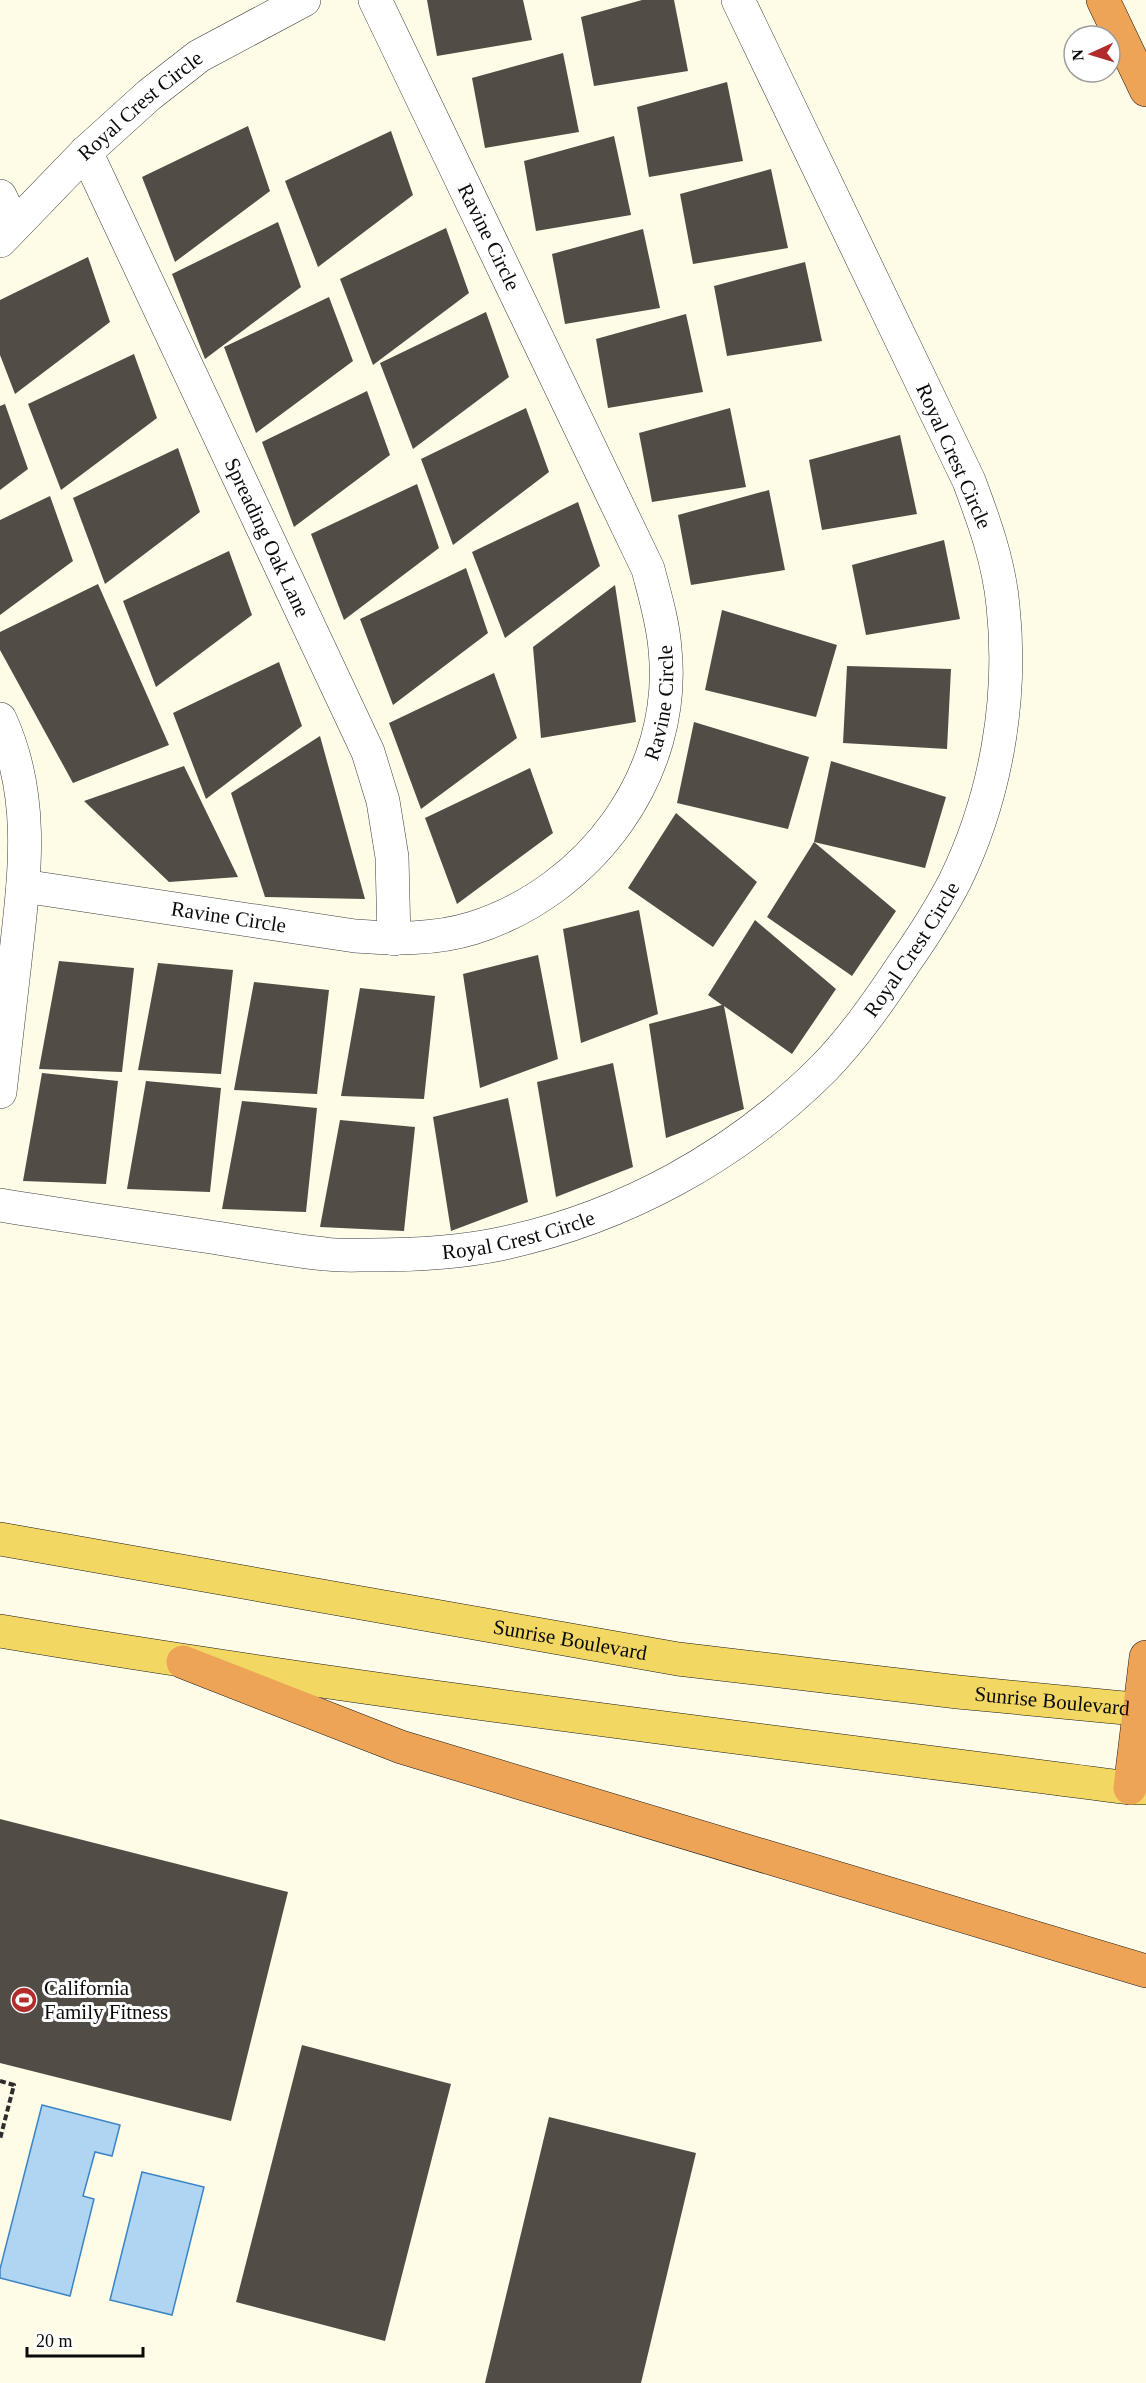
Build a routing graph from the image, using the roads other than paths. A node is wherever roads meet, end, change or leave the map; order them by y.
1 (304, 0) edge
2 (375, 0) edge
3 (738, 0) edge
4 (1104, 0) edge
5 (268, 8) edge
6 (1146, 90) edge
7 (86, 152) junction
8 (5, 221) edge
9 (0, 719) edge
10 (24, 886) junction
11 (394, 939) junction
12 (0, 1092) edge
13 (0, 1205) edge
14 (0, 1539) edge
15 (0, 1631) edge
16 (1146, 1657) edge
17 (183, 1662) junction
18 (1142, 1710) edge
19 (1138, 1788) edge
20 (1146, 1971) edge

1 - 5 street, Royal Crest Circle
2 - 11 street, Ravine Circle
3 - 13 street, Royal Crest Circle
4 - 6 highway
5 - 7 street, Royal Crest Circle
7 - 8 street, Royal Crest Circle
7 - 11 street, Spreading Oak Lane
9 - 10 street
10 - 11 street, Ravine Circle
10 - 12 street
14 - 18 main road, Sunrise Boulevard
15 - 17 main road
16 - 18 highway
17 - 19 main road
17 - 20 highway
18 - 19 highway

